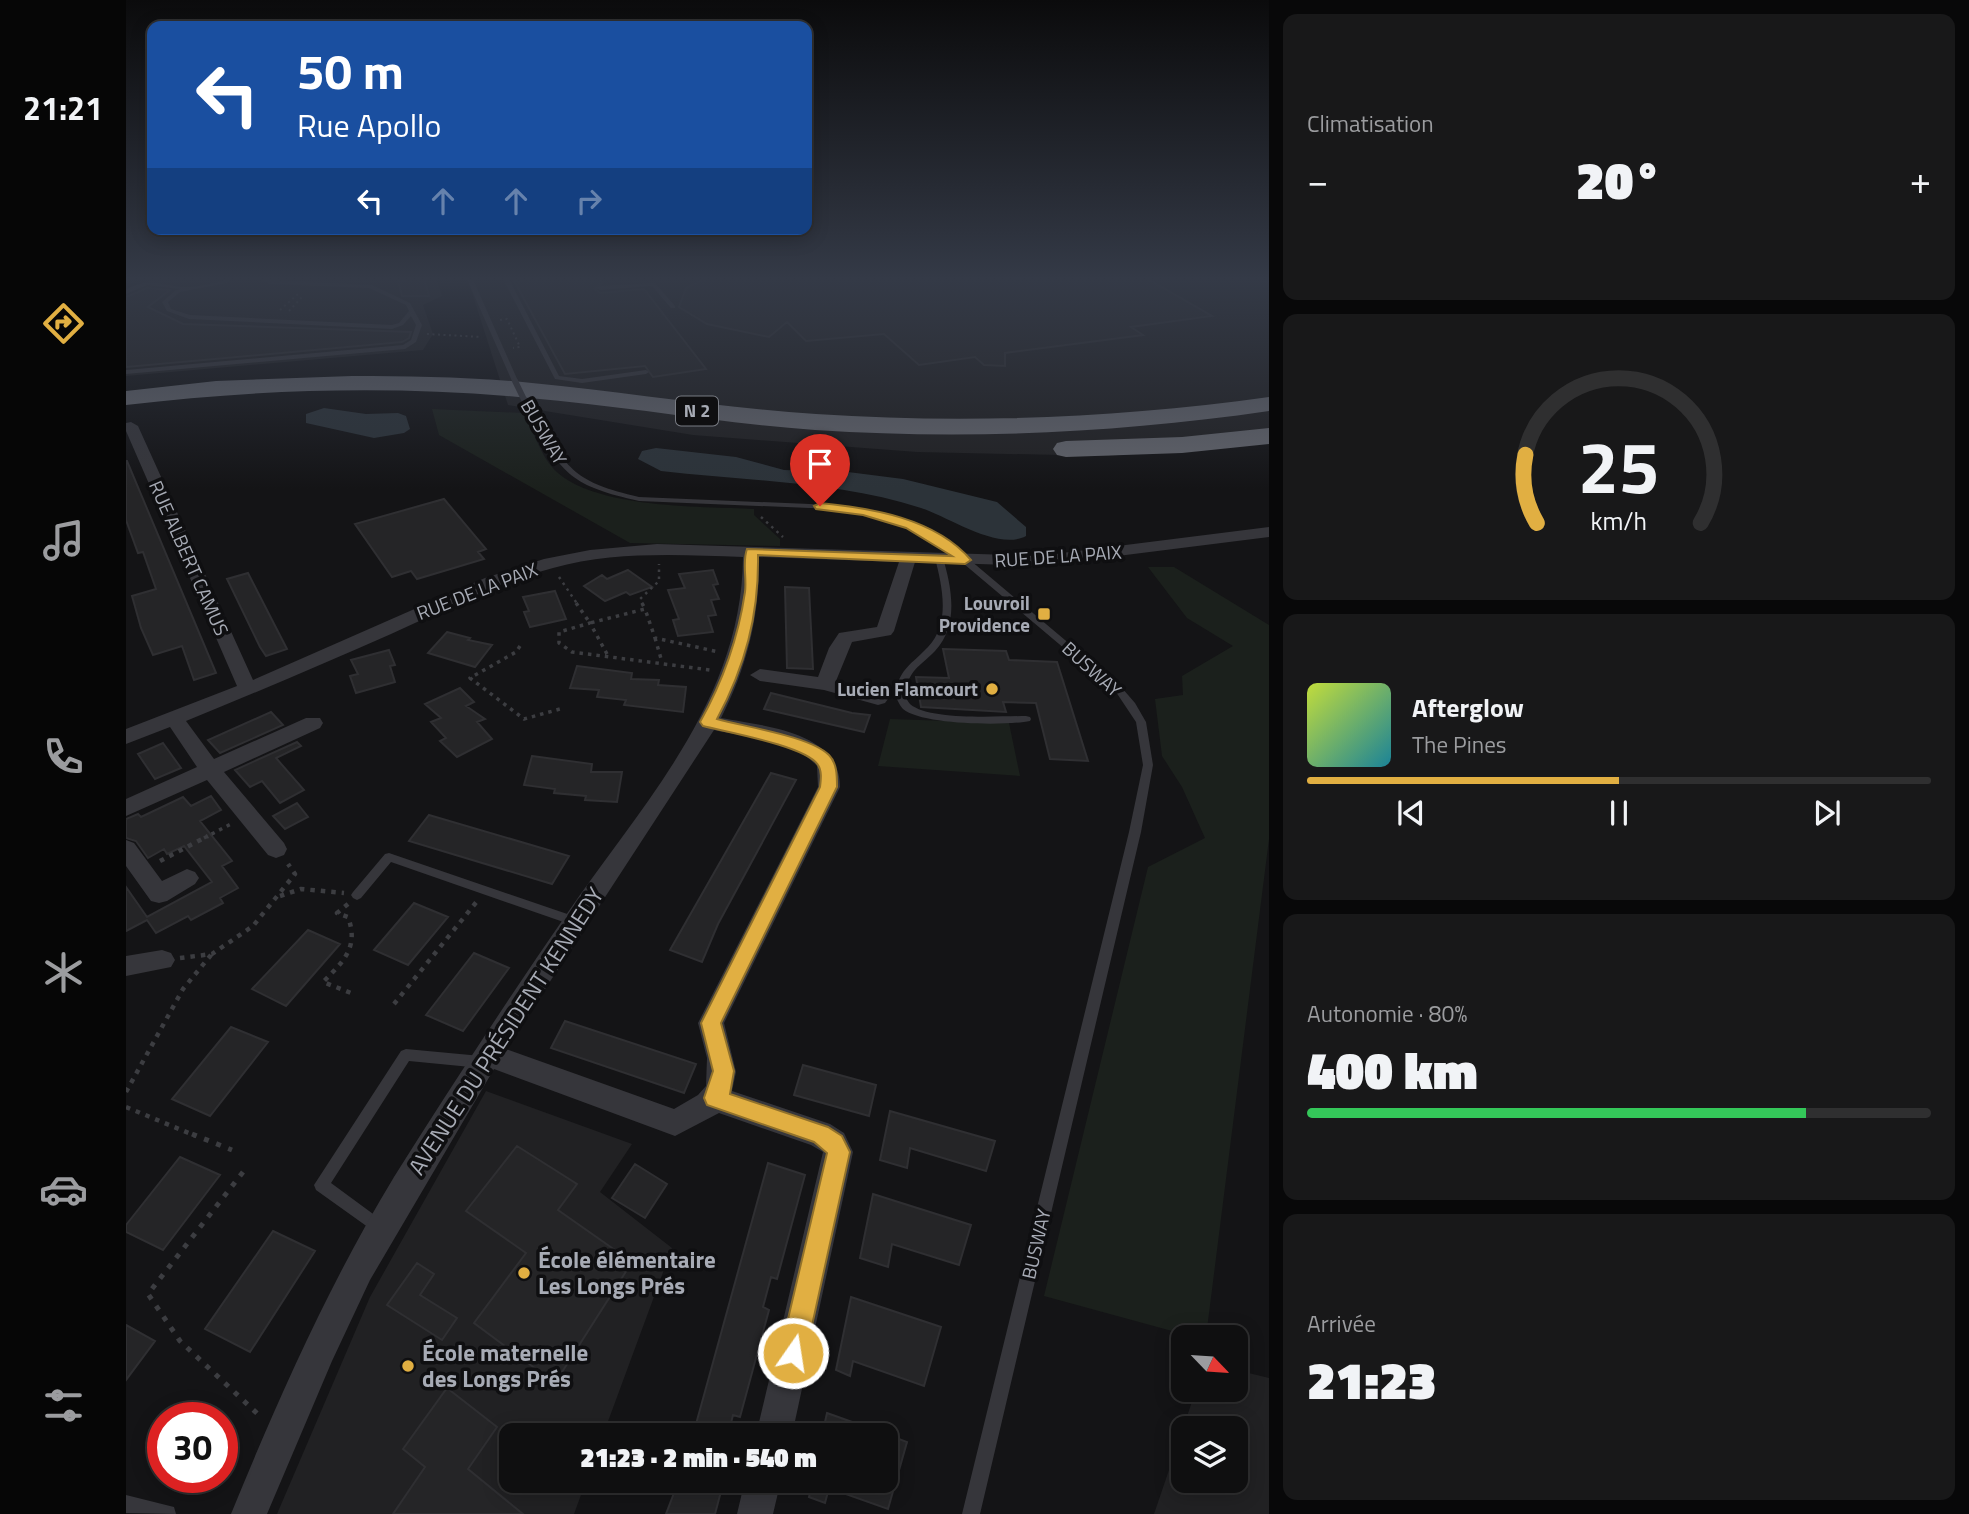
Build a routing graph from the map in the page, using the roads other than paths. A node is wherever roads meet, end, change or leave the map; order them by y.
1 (398, 348) edge
2 (501, 348) edge
3 (542, 348) edge
4 (551, 365) junction
5 (126, 372) edge
6 (646, 372) dead end
7 (566, 376) dead end
8 (126, 398) edge
9 (1269, 404) edge
10 (1269, 415) edge
11 (128, 416) edge
12 (788, 431) junction
13 (1269, 436) edge
14 (1269, 531) edge
15 (751, 551) junction
16 (907, 555) junction
17 (939, 558) junction
18 (965, 560) junction
19 (761, 675) dead end
20 (825, 684) junction
21 (248, 690) junction
22 (878, 699) dead end
23 (175, 719) junction
24 (1026, 719) dead end
25 (708, 722) junction
26 (313, 723) dead end
27 (126, 737) edge
28 (210, 770) junction
29 (126, 808) edge
30 (126, 849) edge
31 (276, 849) road end
32 (187, 878) dead end
33 (357, 895) road end
34 (575, 921) junction
35 (162, 960) road end
36 (126, 966) edge
37 (484, 1058) junction
38 (715, 1098) junction
39 (381, 1228) junction
40 (777, 1423) edge
41 (760, 1493) edge
42 (126, 1504) edge
43 (167, 1514) edge
44 (249, 1514) edge
45 (755, 1514) edge
46 (971, 1514) edge

1 - 5 lane
2 - 18 lane, BUSWAY, bridge
3 - 4 lane
4 - 6 lane
4 - 7 lane
8 - 9 highway, N 2
10 - 12 highway, N 2
11 - 12 highway, N 2
11 - 21 street, RUE ALBERT CAMUS
12 - 13 highway
14 - 18 street, RUE DE LA PAIX
15 - 16 street, RUE DE LA PAIX
15 - 21 street, RUE DE LA PAIX
15 - 25 street, AVENUE DU PRÉSIDENT KENNEDY
16 - 17 street, RUE DE LA PAIX
16 - 20 street
17 - 18 street, RUE DE LA PAIX
17 - 24 lane
18 - 46 lane, BUSWAY
19 - 20 street
20 - 22 street
21 - 23 street, RUE DE LA PAIX
23 - 27 street, RUE DE LA PAIX
23 - 28 street
25 - 34 street, AVENUE DU PRÉSIDENT KENNEDY
25 - 38 street
26 - 28 street
28 - 29 street
28 - 31 street
30 - 32 street
33 - 34 lane
34 - 37 street, AVENUE DU PRÉSIDENT KENNEDY
35 - 36 street
37 - 38 street
37 - 39 street, AVENUE DU PRÉSIDENT KENNEDY
37 - 39 lane
38 - 40 street
39 - 44 street, AVENUE DU PRÉSIDENT KENNEDY
41 - 45 street
42 - 43 lane

